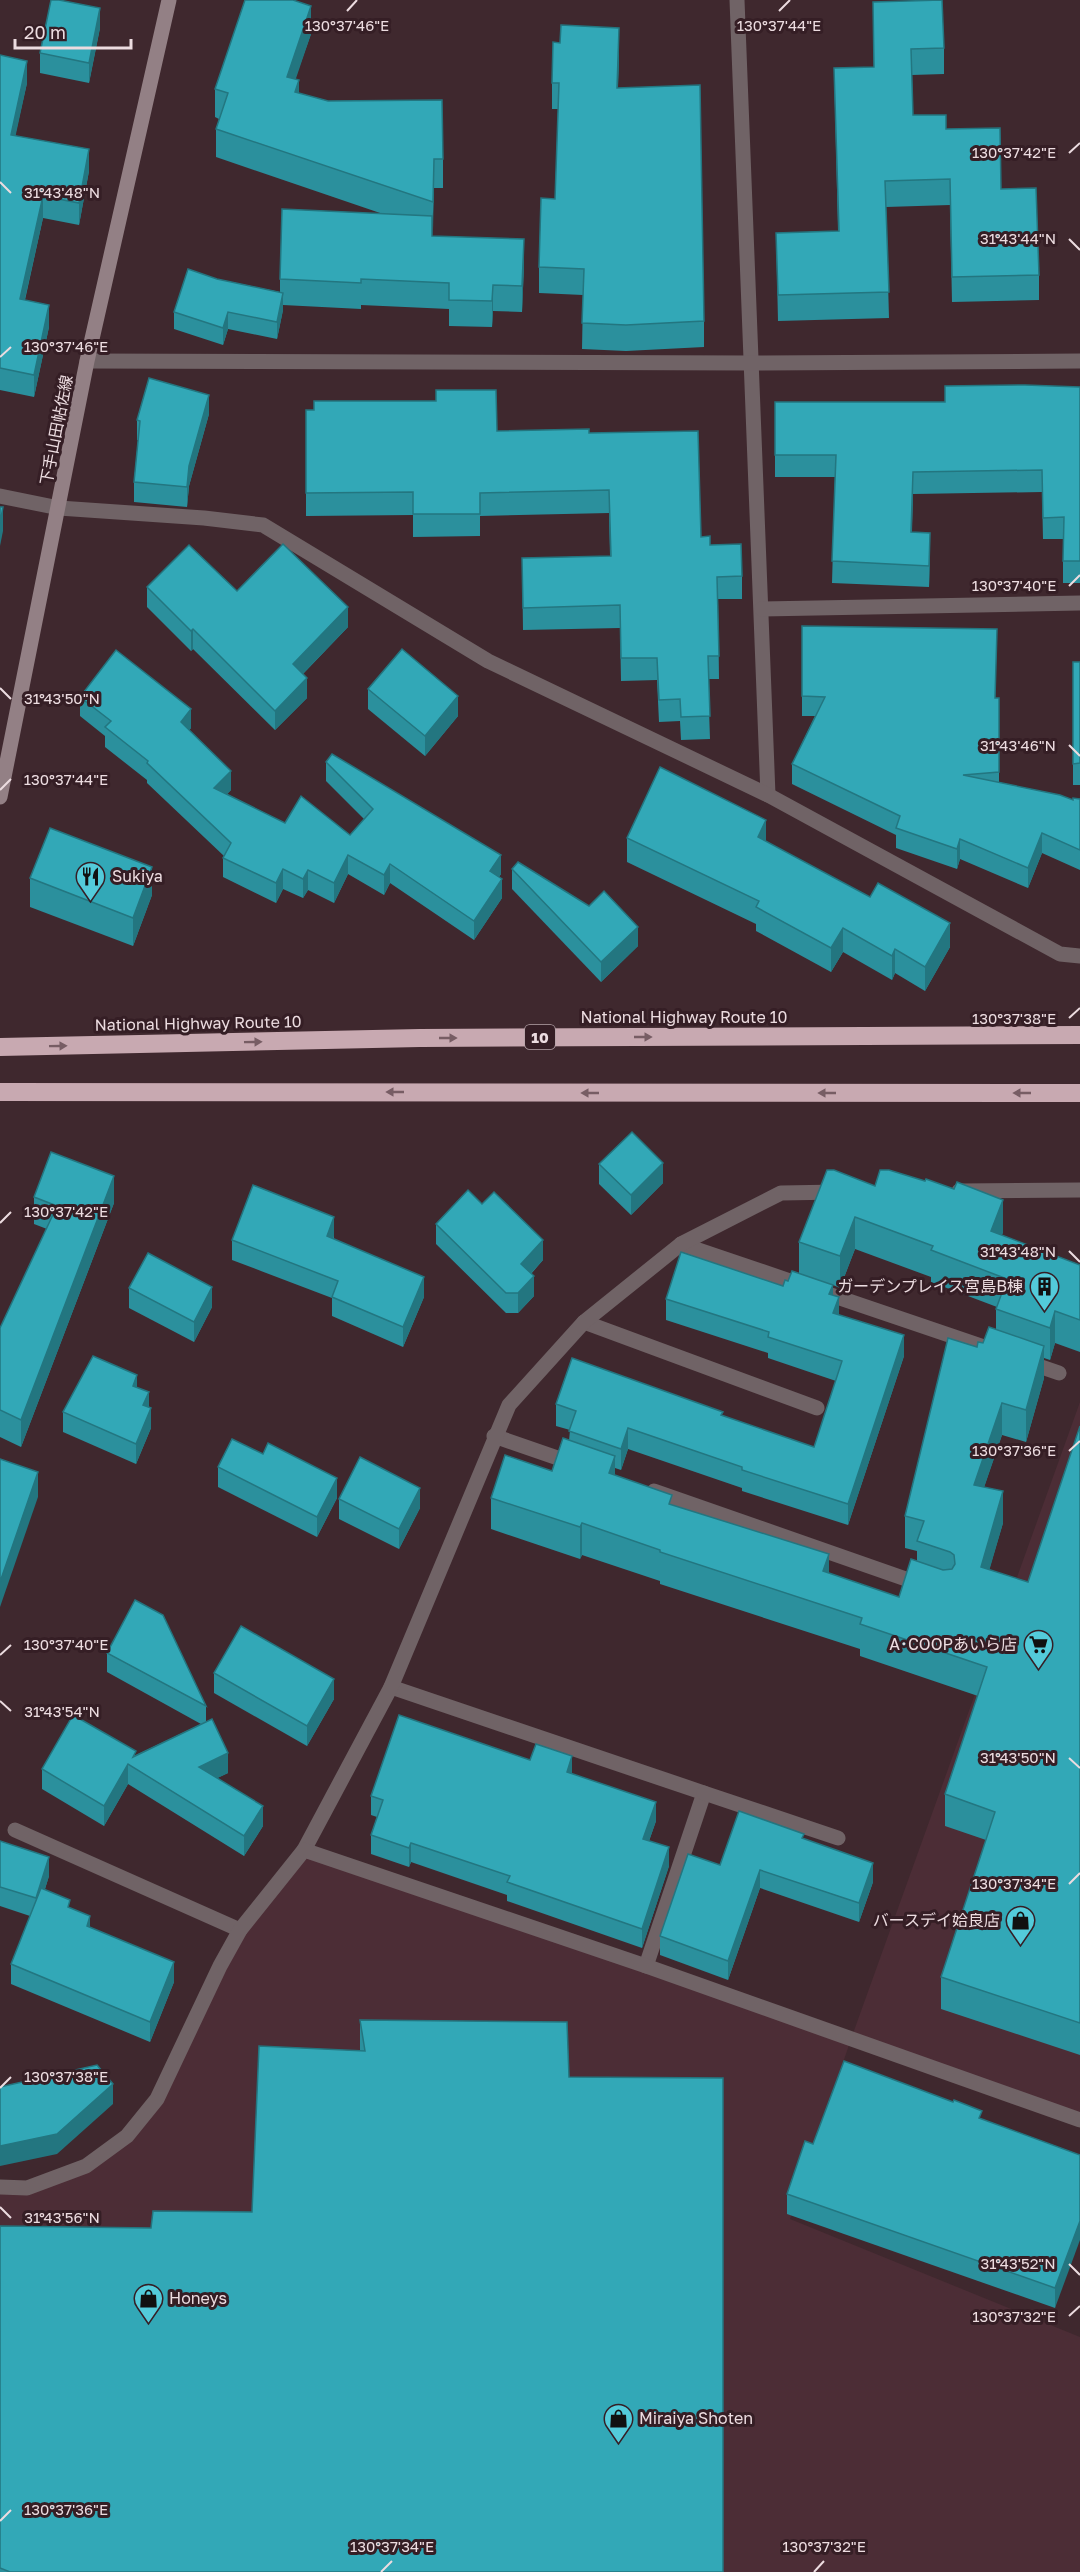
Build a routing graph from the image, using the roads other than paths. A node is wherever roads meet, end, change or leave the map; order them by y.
1 (169, 0) edge
2 (737, 0) edge
3 (87, 361) junction
4 (1080, 361) edge
5 (753, 363) junction
6 (0, 496) edge
7 (59, 508) junction
8 (1080, 603) edge
9 (762, 609) junction
10 (768, 795) junction
11 (0, 797) edge
12 (1080, 956) edge
13 (1080, 1035) edge
14 (0, 1047) edge
15 (0, 1092) edge
16 (1080, 1093) edge
17 (1080, 1190) edge
18 (949, 1191) edge
19 (853, 1192) edge
20 (681, 1244) junction
21 (584, 1322) junction
22 (1059, 1373) dead end
23 (817, 1408) dead end
24 (494, 1436) junction
25 (585, 1467) edge
26 (641, 1487) edge
27 (935, 1589) edge
28 (391, 1687) junction
29 (705, 1793) junction
30 (15, 1830) dead end
31 (838, 1838) dead end
32 (304, 1850) junction
33 (240, 1930) junction
34 (646, 1966) junction
35 (1080, 2120) edge
36 (0, 2187) edge

1 - 3 main road, 下手山田帖佐線
2 - 5 street
3 - 5 street
3 - 7 main road, 下手山田帖佐線
4 - 5 street
5 - 9 street
6 - 7 street
7 - 10 street
7 - 11 main road, 下手山田帖佐線
8 - 9 street
9 - 10 street
10 - 12 street
14 -> 13 highway, National Highway Route 10 / 10
16 -> 15 highway
17 - 18 street
19 - 20 street
20 - 21 street
20 - 22 street
21 - 23 street
21 - 24 street
24 - 25 street
24 - 28 street
26 - 27 street
28 - 29 street
28 - 32 street
29 - 31 street
29 - 34 street
30 - 33 street
32 - 33 street
32 - 34 street
33 - 36 street
34 - 35 street

